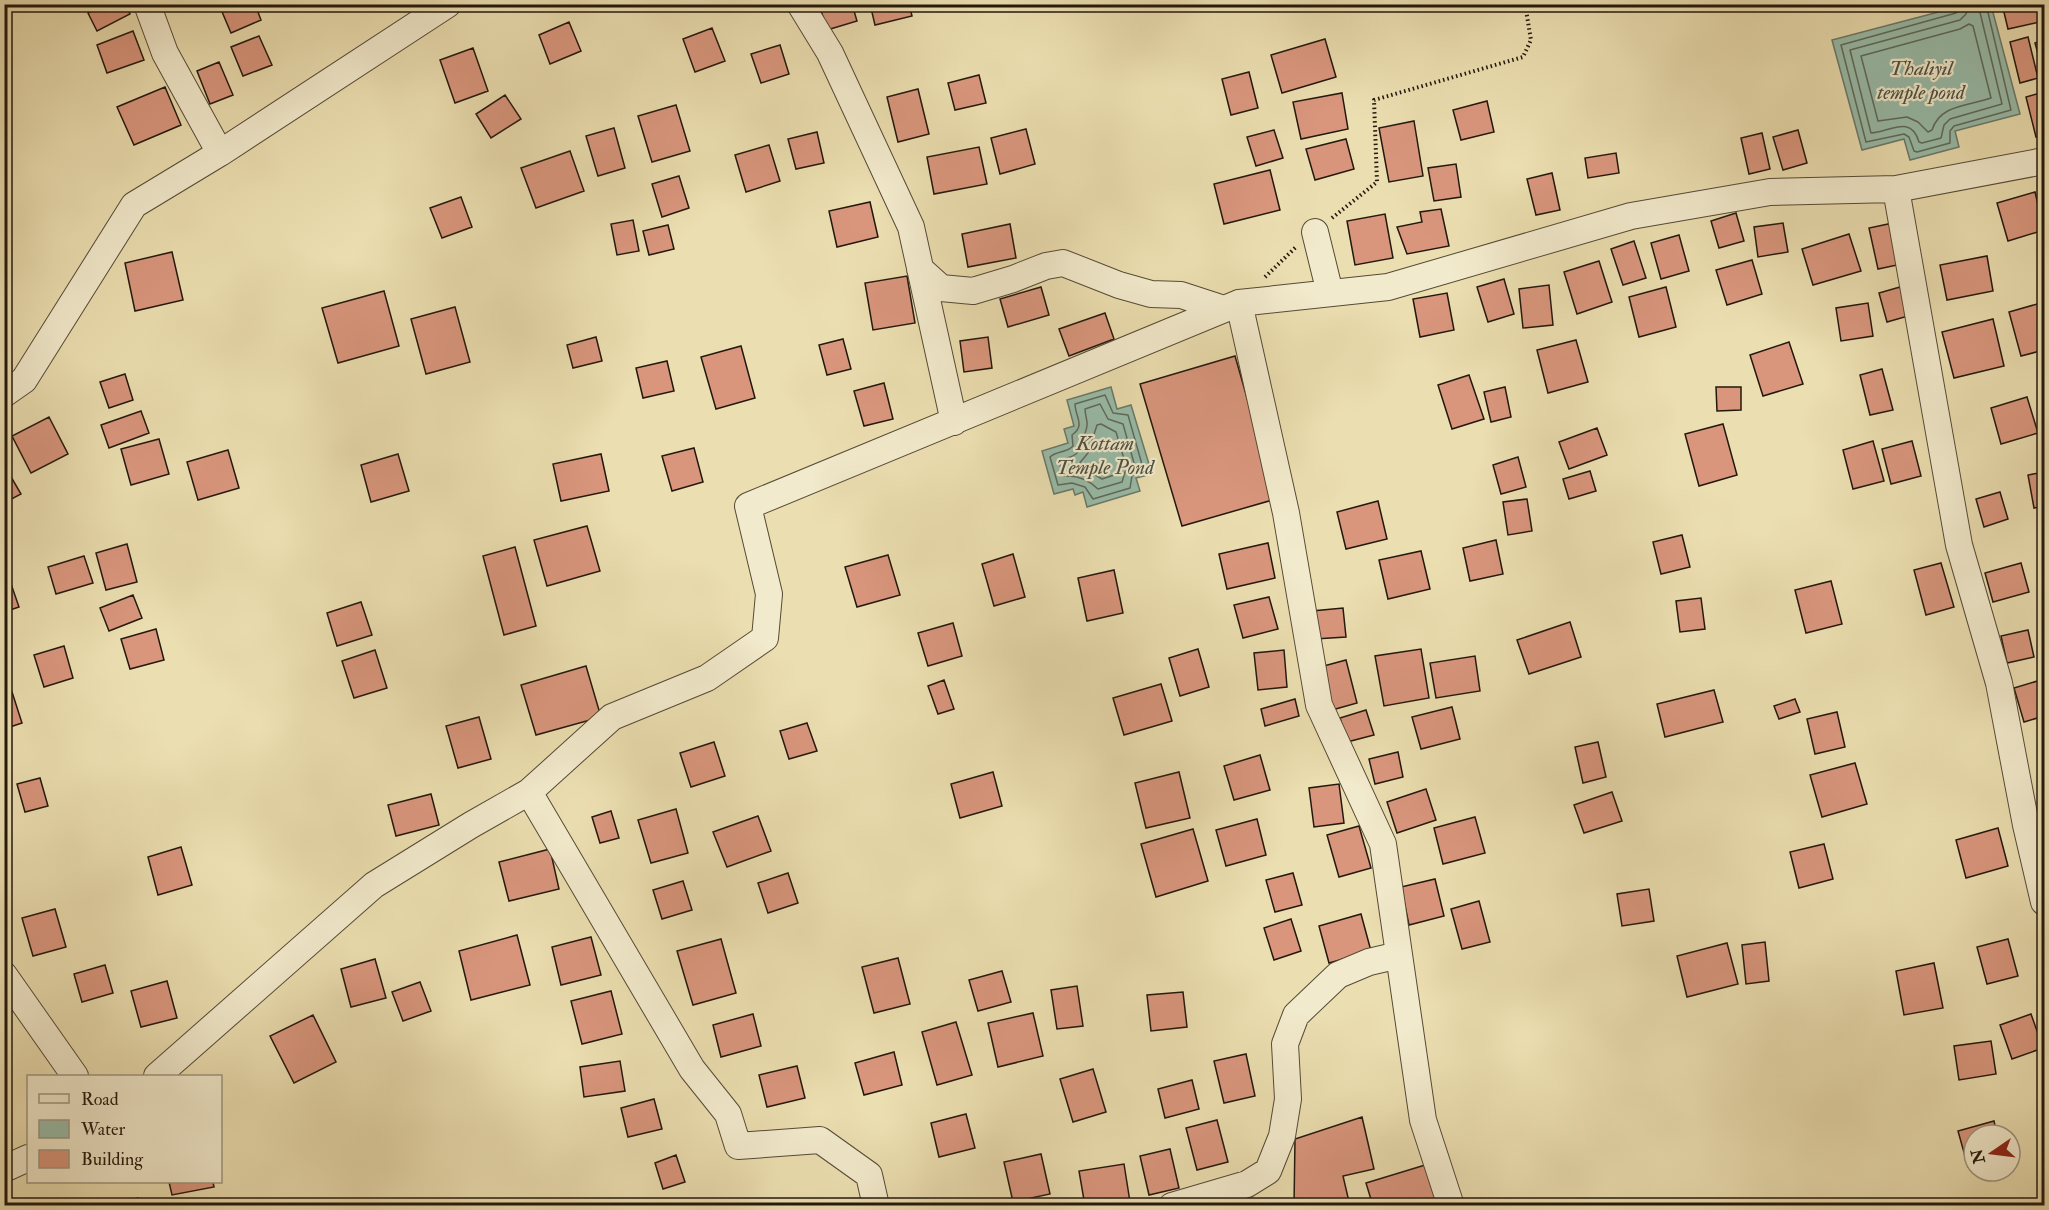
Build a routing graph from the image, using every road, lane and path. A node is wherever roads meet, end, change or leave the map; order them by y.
1 (147, 4) edge
2 (448, 4) edge
3 (800, 4) edge
4 (1525, 4) edge
5 (220, 153) junction
6 (2044, 161) edge
7 (1896, 189) junction
8 (1315, 232) junction
9 (920, 269) junction
10 (1330, 293) junction
11 (1231, 306) junction
12 (4, 394) edge
13 (954, 422) junction
14 (529, 792) junction
15 (2044, 902) edge
16 (1399, 955) junction
17 (4, 975) edge
18 (74, 1075) edge
19 (159, 1075) edge
20 (27, 1158) edge
21 (4, 1170) edge
22 (876, 1206) edge
23 (1172, 1206) edge
24 (1451, 1206) edge

1 - 5 street
2 - 5 street
3 - 9 street
4 - 8 path
5 - 12 street
6 - 7 street
7 - 10 street
7 - 15 street
8 - 10 street
8 - 11 path
9 - 11 street
9 - 13 street
10 - 11 street
11 - 13 street
11 - 16 street
13 - 14 street
14 - 19 street
14 - 22 street
16 - 23 street
16 - 24 street
17 - 18 street
20 - 21 street

